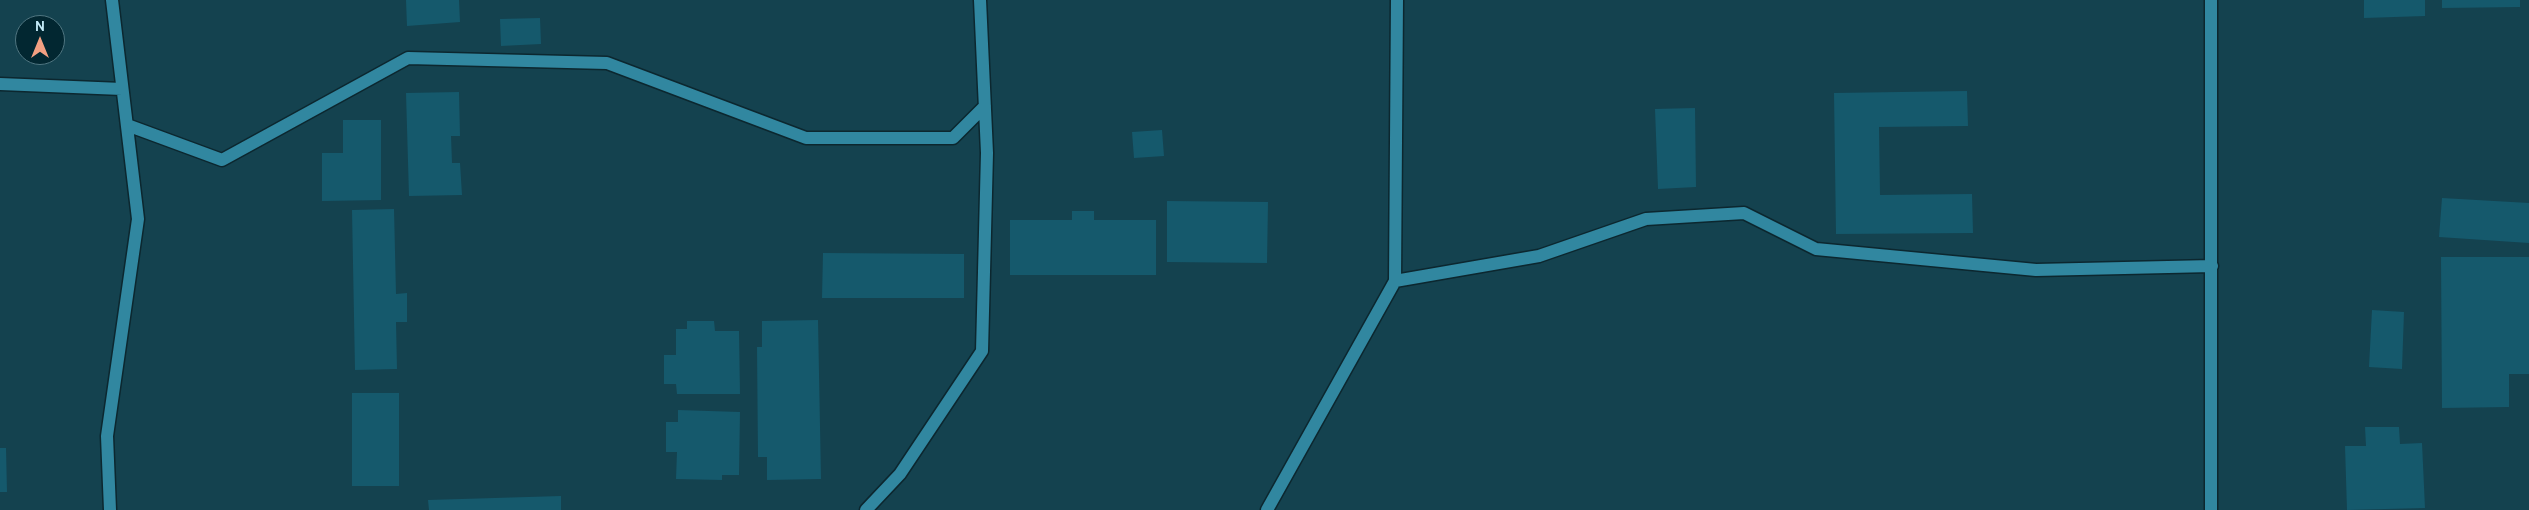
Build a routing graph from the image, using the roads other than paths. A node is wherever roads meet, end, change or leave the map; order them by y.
1 (112, 0) edge
2 (980, 0) edge
3 (1397, 0) edge
4 (2211, 0) edge
5 (0, 84) edge
6 (122, 90) junction
7 (985, 106) junction
8 (127, 125) junction
9 (2212, 266) junction
10 (1395, 281) junction
11 (110, 510) edge
12 (866, 510) edge
13 (1267, 510) edge
14 (2211, 510) edge

1 - 6 street
2 - 7 street
3 - 10 street
4 - 9 street
5 - 6 street
6 - 8 street
7 - 8 street
7 - 12 street
8 - 11 street
9 - 10 street
9 - 14 street
10 - 13 street

